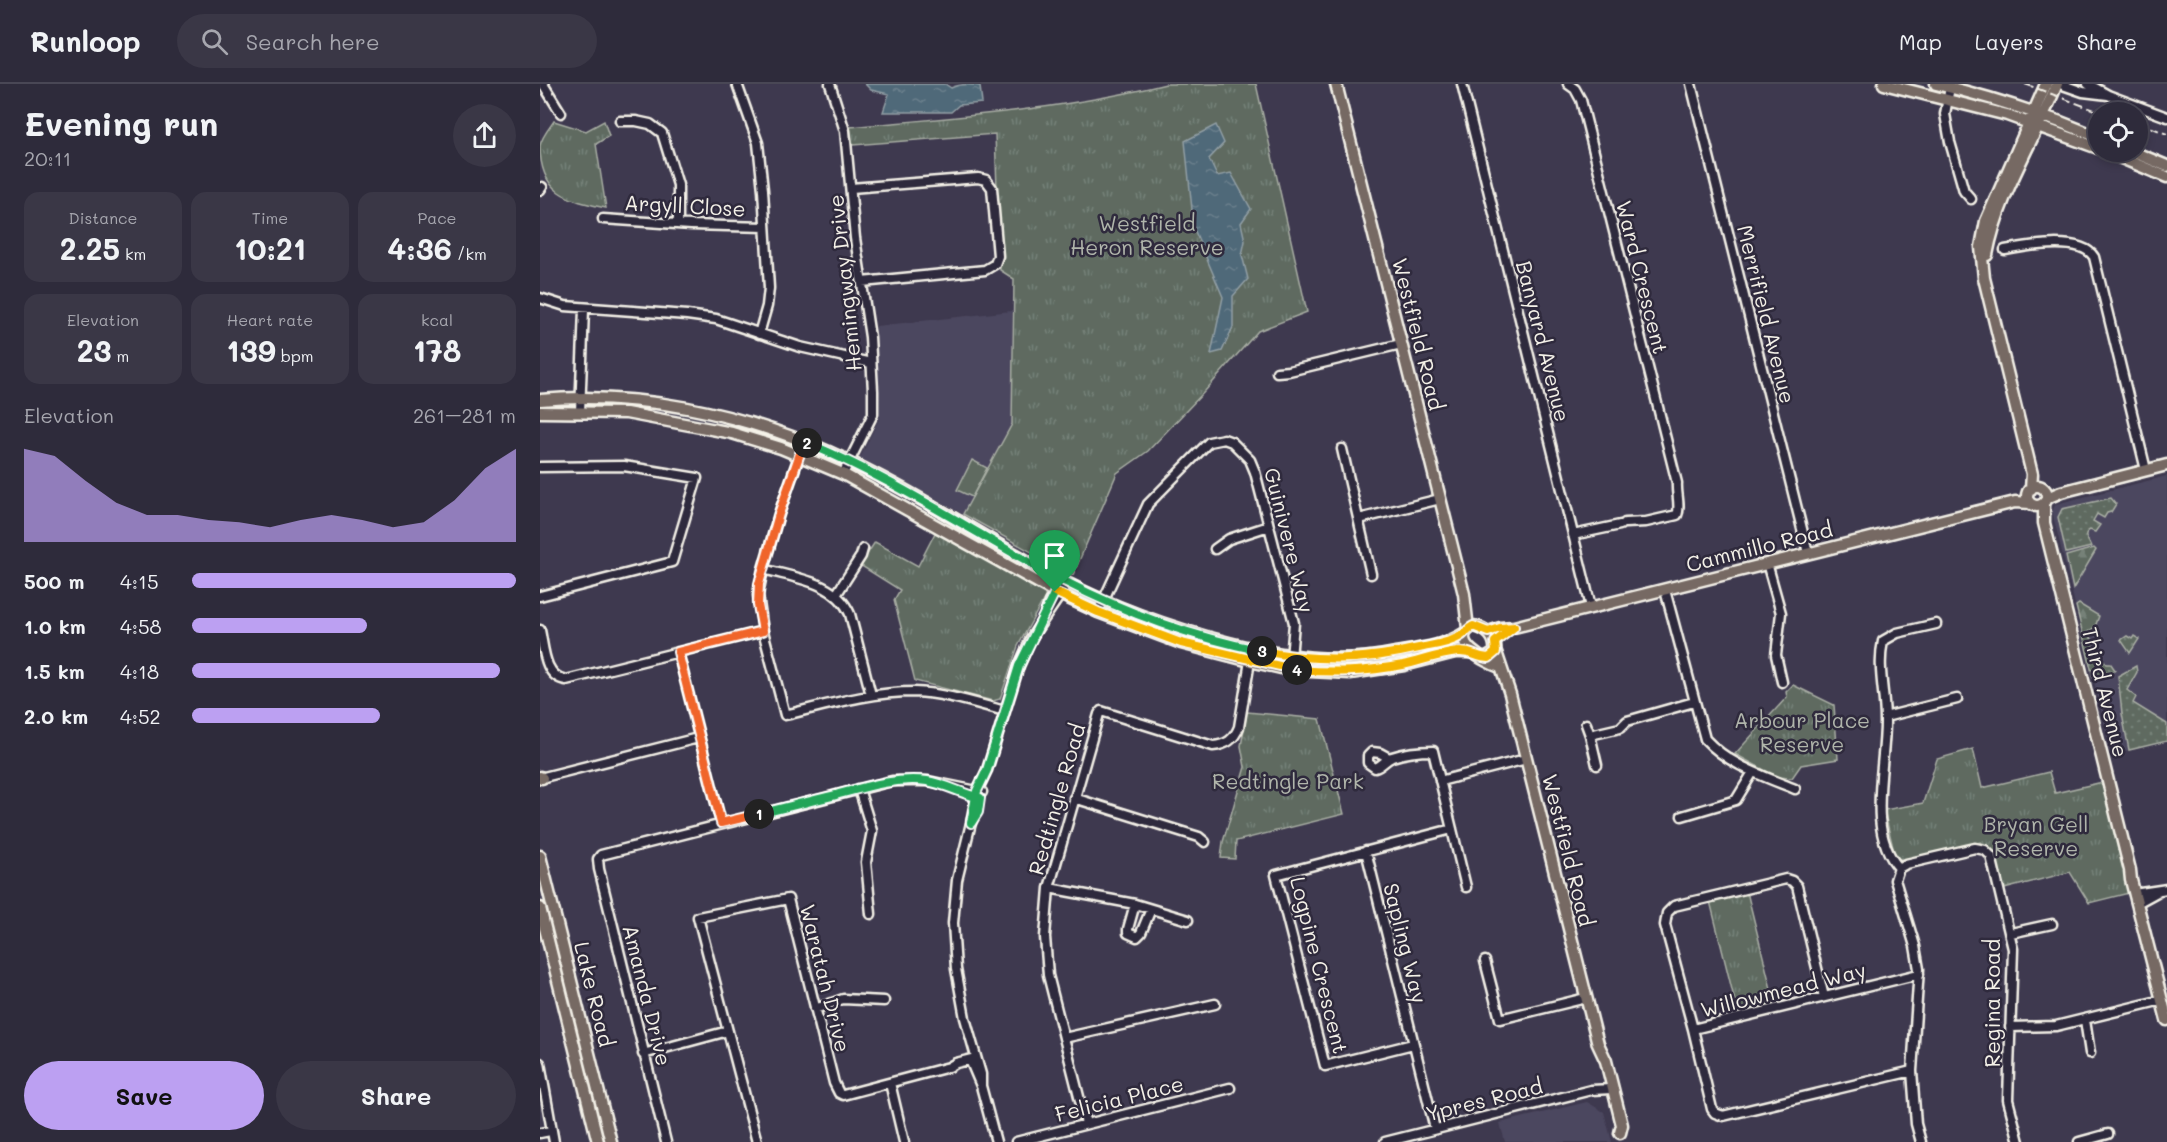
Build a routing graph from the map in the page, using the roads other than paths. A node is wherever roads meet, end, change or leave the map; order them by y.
1 (543, 84) edge
2 (737, 84) edge
3 (830, 84) edge
4 (1336, 84) edge
5 (1462, 84) edge
6 (1568, 84) edge
7 (1691, 84) edge
8 (1884, 84) edge
9 (1936, 84) edge
10 (2046, 84) edge
11 (2059, 84) edge
12 (2088, 84) edge
13 (1950, 87) junction
14 (2108, 95) junction
15 (1948, 99) junction
16 (561, 113) dead end
17 (2167, 117) edge
18 (2037, 119) junction
19 (620, 121) dead end
20 (2088, 134) edge
21 (2088, 143) edge
22 (2148, 158) edge
23 (2131, 162) edge
24 (2167, 166) edge
25 (2167, 177) edge
26 (851, 188) junction
27 (1971, 199) dead end
28 (603, 219) dead end
29 (678, 224) junction
30 (765, 227) junction
31 (2005, 250) dead end
32 (862, 282) junction
33 (540, 298) edge
34 (584, 309) junction
35 (759, 334) junction
36 (1401, 344) junction
37 (871, 363) junction
38 (1277, 372) dead end
39 (580, 399) junction
40 (540, 400) edge
41 (540, 412) edge
42 (579, 412) junction
43 (804, 442) junction
44 (1342, 449) dead end
45 (799, 455) junction
46 (849, 462) junction
47 (2167, 465) edge
48 (540, 467) edge
49 (2146, 470) junction
50 (843, 474) junction
51 (2038, 496) junction
52 (1440, 499) junction
53 (1359, 519) junction
54 (1269, 526) junction
55 (1574, 535) junction
56 (863, 549) dead end
57 (1215, 549) dead end
58 (1808, 553) junction
59 (1767, 563) junction
60 (763, 569) junction
61 (1371, 574) dead end
62 (1064, 581) junction
63 (1665, 590) junction
64 (1058, 593) junction
65 (836, 594) junction
66 (540, 596) edge
67 (1103, 600) junction
68 (1591, 607) junction
69 (1098, 612) junction
70 (1936, 624) dead end
71 (1514, 627) junction
72 (540, 630) edge
73 (1470, 630) junction
74 (763, 631) junction
75 (1488, 632) junction
76 (1495, 647) junction
77 (1252, 649) junction
78 (678, 652) junction
79 (1471, 652) junction
80 (1292, 657) junction
81 (1485, 659) junction
82 (1250, 661) junction
83 (1500, 667) junction
84 (1290, 670) junction
85 (1782, 682) dead end
86 (871, 695) junction
87 (1957, 699) dead end
88 (1694, 702) junction
89 (1005, 711) junction
90 (1885, 717) junction
91 (1586, 724) dead end
92 (1590, 735) junction
93 (698, 738) junction
94 (1389, 758) dead end
95 (1526, 759) junction
96 (1597, 765) dead end
97 (1753, 772) junction
98 (541, 778) edge
99 (1440, 781) junction
100 (859, 789) junction
101 (1795, 789) dead end
102 (978, 795) junction
103 (1074, 798) junction
104 (1682, 816) dead end
105 (721, 823) junction
106 (1452, 829) junction
107 (1205, 842) dead end
108 (1365, 851) junction
109 (540, 856) edge
110 (1899, 868) junction
111 (1466, 887) dead end
112 (1049, 888) junction
113 (2162, 890) edge
114 (2138, 898) junction
115 (1135, 904) junction
116 (540, 908) edge
117 (1151, 909) junction
118 (872, 915) dead end
119 (1188, 920) dead end
120 (2052, 924) dead end
121 (2011, 933) junction
122 (1485, 961) dead end
123 (1919, 974) junction
124 (1824, 997) junction
125 (1586, 998) junction
126 (2162, 1000) junction
127 (884, 1001) dead end
128 (1215, 1004) dead end
129 (815, 1009) junction
130 (2085, 1020) junction
131 (2167, 1020) edge
132 (2010, 1027) junction
133 (1693, 1029) junction
134 (728, 1031) junction
135 (1064, 1038) junction
136 (1413, 1044) junction
137 (2090, 1053) dead end
138 (643, 1054) junction
139 (974, 1061) junction
140 (540, 1063) edge
141 (1912, 1071) junction
142 (890, 1083) junction
143 (1608, 1086) junction
144 (1230, 1089) dead end
145 (1086, 1124) junction
146 (1435, 1130) junction
147 (550, 1131) junction
148 (540, 1133) edge
149 (2108, 1134) dead end
150 (1621, 1137) edge
151 (554, 1142) edge
152 (598, 1142) edge
153 (611, 1142) edge
154 (666, 1142) edge
155 (757, 1142) edge
156 (904, 1142) edge
157 (996, 1142) edge
158 (1016, 1142) edge
159 (1385, 1142) edge
160 (1921, 1142) edge
161 (2019, 1142) edge
162 (2079, 1142) edge

1 - 16 street
2 - 30 street
3 - 26 street, Hemingway Drive
4 - 36 main road, Westfield Road
5 - 55 street, Banyard Avenue
6 - 55 street, Ward Crescent
7 - 58 street, Merrifield Avenue
8 - 15 main road
9 - 13 main road
10 - 18 main road
11 - 14 street
11 - 18 main road
12 - 14 street
13 - 15 street
13 - 18 main road
14 - 17 street
15 - 18 main road
15 - 27 street
18 - 20 main road
18 - 21 main road
18 - 51 main road
19 - 29 street
22 - 24 main road
23 - 25 main road
26 - 32 street, Hemingway Drive
26 - 32 street
28 - 29 street, Argyll Close
29 - 30 street, Argyll Close
30 - 35 street
31 - 49 street
32 - 37 street, Hemingway Drive
33 - 34 street
34 - 35 street
34 - 39 street
35 - 37 street
36 - 38 street
36 - 52 main road, Westfield Road
37 - 46 street, Hemingway Drive
39 - 40 main road
39 - 42 street
39 - 43 main road
41 - 42 main road
42 - 45 main road
43 - 45 street
43 - 46 main road
44 - 53 street
45 - 50 main road
45 - 60 street
46 - 50 street, Hemingway Drive
46 - 62 main road
47 - 49 main road
48 - 66 street
49 - 51 main road
50 - 64 main road
51 - 58 main road, Cammillo Road
51 - 114 main road, Third Avenue
52 - 53 street
52 - 73 main road, Westfield Road
53 - 61 street
54 - 57 street
54 - 67 street, Guinivere Way
54 - 80 street, Guinivere Way
55 - 68 street, Banyard Avenue
56 - 65 street
58 - 59 main road, Cammillo Road
59 - 63 main road, Cammillo Road
59 - 85 street
60 - 65 street
60 - 74 street
62 - 64 street
62 - 67 main road
63 - 68 main road, Cammillo Road
63 - 88 street
64 - 69 main road
64 - 89 street
65 - 86 street
67 - 69 street, Guinivere Way
67 - 77 main road
68 - 71 main road, Cammillo Road
69 - 82 main road
70 - 90 street
71 - 75 main road, Cammillo Road
71 - 76 main road, Cammillo Road
72 - 78 street
73 - 75 main road
73 - 79 main road
73 - 80 main road
74 - 78 street
74 - 86 street
75 - 76 main road
76 - 81 main road
76 - 83 main road, Westfield Road
77 - 80 main road
77 - 82 street, Redtingle Road
78 - 93 street
79 - 81 main road
79 - 84 main road
80 - 84 street, Guinivere Way
81 - 83 main road
82 - 84 main road
82 - 103 street, Redtingle Road
83 - 95 main road, Westfield Road
86 - 89 street
87 - 90 street
88 - 92 street
88 - 97 street
89 - 102 street
90 - 110 street
91 - 92 street
92 - 96 street
93 - 98 street
93 - 105 street
94 - 99 street
95 - 99 street
95 - 125 main road, Westfield Road
97 - 101 street
97 - 104 street
99 - 106 street
100 - 102 street, Amanda Drive
100 - 105 street, Amanda Drive
100 - 118 street
102 - 139 street
103 - 107 street
103 - 112 street, Redtingle Road
105 - 138 street, Amanda Drive
106 - 108 street
106 - 111 street
108 - 136 street, Sapling Way
108 - 136 street, Logpine Crescent
109 - 153 main road, Lake Road
110 - 121 street, Regina Road
110 - 123 street
112 - 115 street
112 - 135 street, Redtingle Road
113 - 114 street
114 - 126 main road, Third Avenue
115 - 117 street
115 - 117 street
116 - 152 main road, Lake Road
117 - 119 street
120 - 121 street
121 - 132 street, Regina Road
122 - 125 street
123 - 124 street, Willowmead Way
123 - 141 street
124 - 133 street, Willowmead Way
124 - 133 street
125 - 143 main road, Westfield Road
126 - 130 street
126 - 131 main road, Third Avenue
127 - 129 street
128 - 135 street
129 - 134 street, Waratah Drive
129 - 142 street, Waratah Drive
130 - 132 street
130 - 137 street
132 - 161 street, Regina Road
133 - 141 street, Willowmead Way
134 - 138 street
134 - 155 street, Waratah Drive
135 - 145 street, Redtingle Road
136 - 146 street, Sapling Way
138 - 154 street, Amanda Drive
139 - 142 street, Waratah Drive
139 - 157 street
140 - 147 street
141 - 160 street
142 - 156 street
143 - 146 street, Ypres Road
143 - 150 main road, Westfield Road
144 - 145 street, Felicia Place
145 - 158 street, Felicia Place
146 - 159 street, Ypres Road
147 - 148 street
147 - 151 street
149 - 162 street

